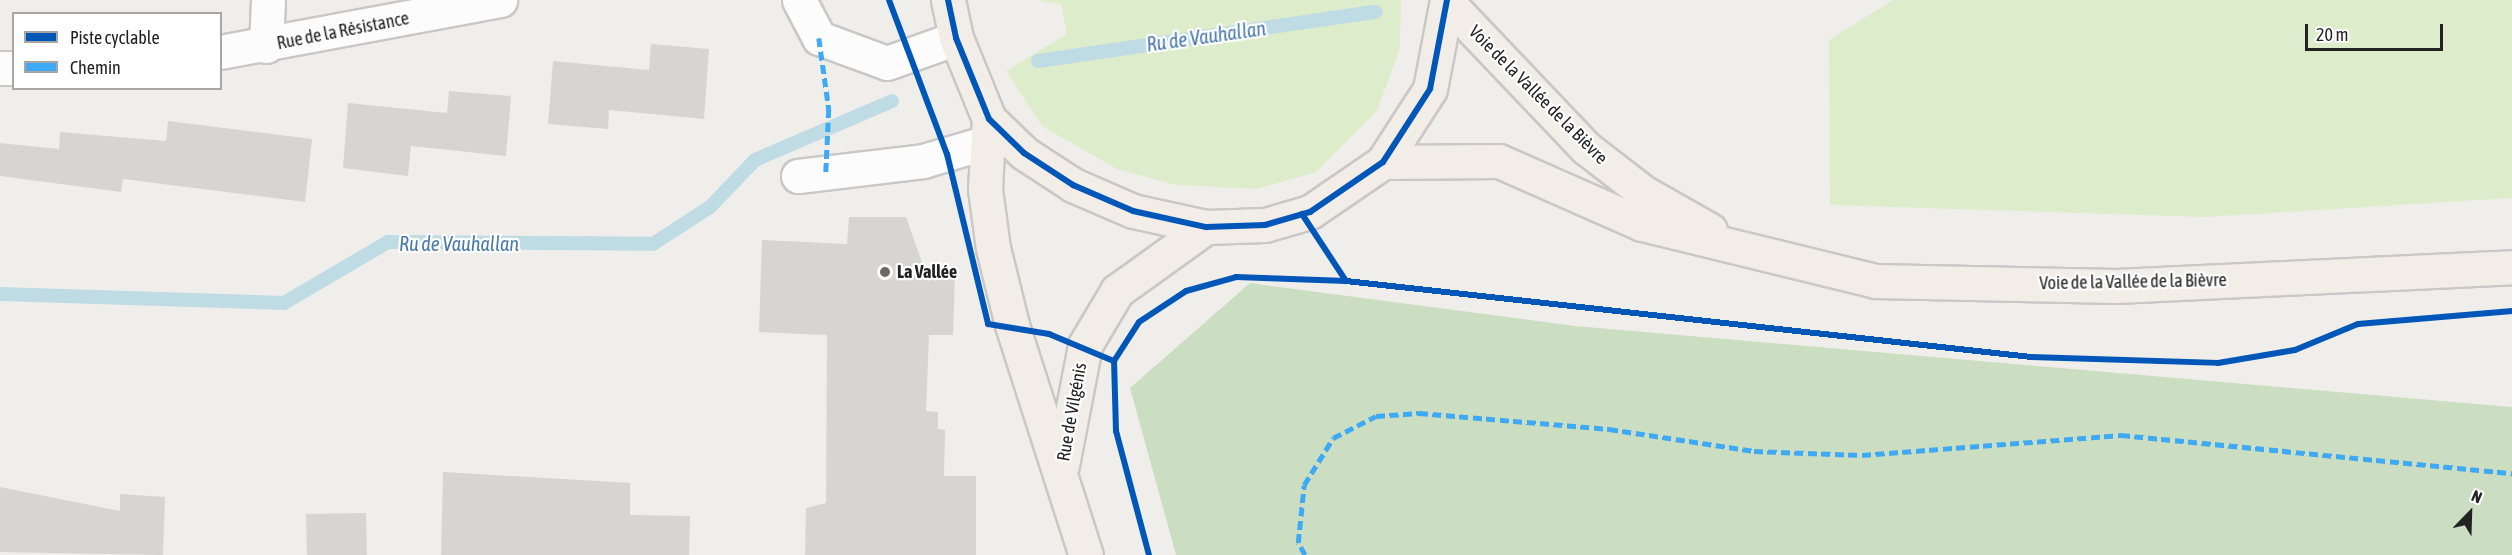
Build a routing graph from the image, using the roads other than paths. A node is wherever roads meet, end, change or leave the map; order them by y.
1 (268, 0) edge
2 (500, 0) edge
3 (799, 0) edge
4 (948, 0) edge
5 (1447, 2) edge
6 (956, 38) junction
7 (266, 46) junction
8 (222, 52) edge
9 (988, 131) junction
10 (1383, 162) junction
11 (798, 176) dead end
12 (1206, 227) junction
13 (1756, 256) junction
14 (2512, 267) edge
15 (1061, 473) junction
16 (1086, 555) edge

1 - 7 street
2 - 7 street, Rue de la Résistance
3 - 6 street
4 - 6 main road, Voie de la Vallée de la Bièvre
5 - 10 main road, Voie de la Vallée de la Bièvre
5 - 13 main road, Voie de la Vallée de la Bièvre
6 - 9 main road, Voie de la Vallée de la Bièvre
7 - 8 street, Rue de la Résistance
9 - 11 street
9 - 12 main road, Voie de la Vallée de la Bièvre
9 - 15 main road
10 - 12 main road, Voie de la Vallée de la Bièvre
10 - 13 main road, Voie de la Vallée de la Bièvre
12 - 15 main road, Rue de Vilgénis
13 - 14 main road, Voie de la Vallée de la Bièvre
15 - 16 main road

